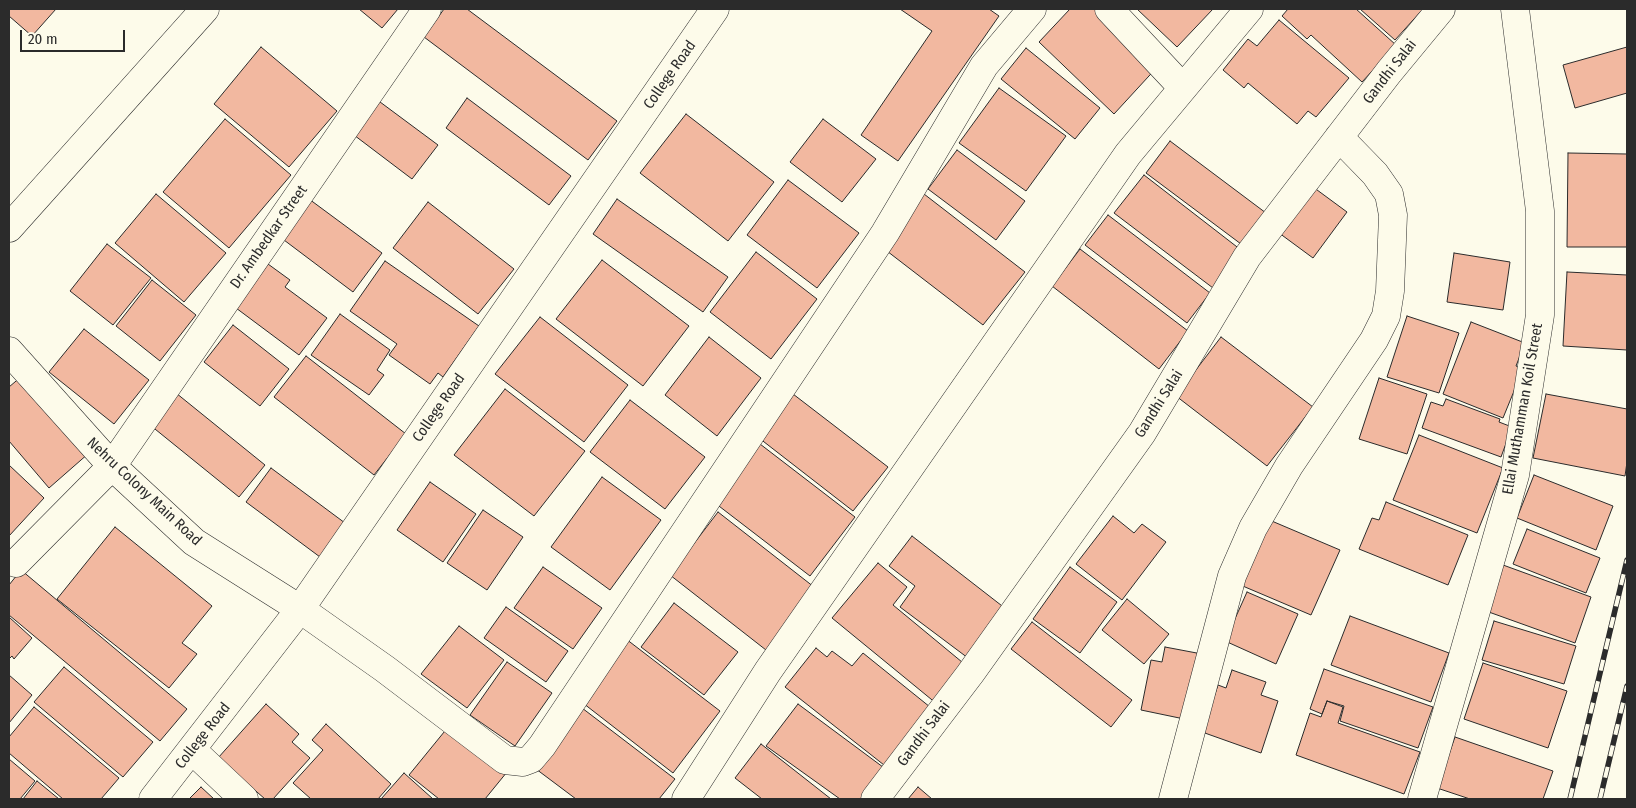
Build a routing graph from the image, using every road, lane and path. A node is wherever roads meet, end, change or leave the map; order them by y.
1 (205, 9) edge
2 (427, 9) edge
3 (715, 9) edge
4 (1032, 9) edge
5 (1110, 9) edge
6 (1250, 9) edge
7 (1441, 9) edge
8 (1515, 9) edge
9 (1183, 88) junction
10 (1339, 137) junction
11 (9, 228) edge
12 (9, 351) edge
13 (112, 466) junction
14 (16, 563) dead end
15 (300, 609) junction
16 (193, 751) junction
17 (153, 799) edge
18 (244, 799) edge
19 (686, 799) edge
20 (875, 799) edge
21 (1173, 799) edge
22 (1422, 799) edge

1 - 11 street
2 - 13 street, Dr. Ambedkar Street
3 - 15 street, College Road
4 - 15 street, Nehru Colony Main Road
5 - 9 street
6 - 9 street
7 - 10 street, Gandhi Salai
8 - 22 street, Ellai Muthamman Koil Street
9 - 19 street
10 - 20 street, Gandhi Salai
10 - 21 street
12 - 13 street, Nehru Colony Main Road
13 - 14 street, Dr. Ambedkar Street
13 - 15 street, Nehru Colony Main Road
15 - 16 street, College Road
16 - 17 street, College Road
16 - 18 street

